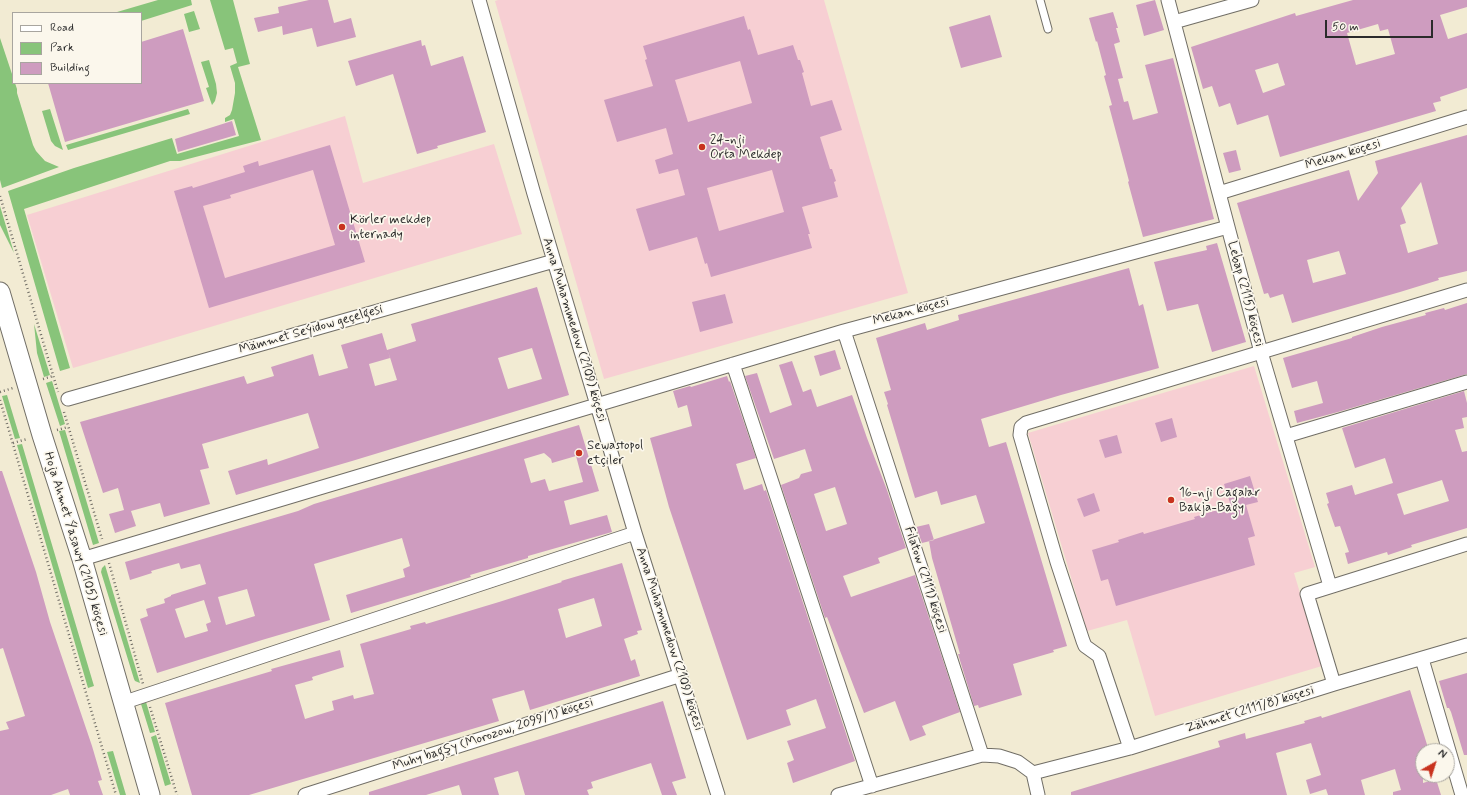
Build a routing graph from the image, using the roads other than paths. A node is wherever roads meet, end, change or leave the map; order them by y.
1 (479, 0) edge
2 (1040, 0) edge
3 (1168, 0) edge
4 (1252, 0) edge
5 (1174, 22) junction
6 (1048, 29) dead end
7 (1467, 116) edge
8 (1219, 193) junction
9 (1228, 226) junction
10 (554, 261) junction
11 (1467, 290) edge
12 (0, 292) edge
13 (844, 331) junction
14 (1261, 352) junction
15 (734, 364) junction
16 (1467, 382) edge
17 (63, 401) road end
18 (596, 405) junction
19 (1286, 436) junction
20 (635, 533) junction
21 (1467, 544) edge
22 (82, 559) junction
23 (1330, 586) junction
24 (1467, 645) edge
25 (1422, 659) junction
26 (681, 675) junction
27 (1334, 684) junction
28 (122, 703) junction
29 (1130, 748) junction
30 (982, 755) junction
31 (1033, 773) junction
32 (872, 786) junction
33 (150, 795) edge
34 (305, 795) edge
35 (718, 795) edge
36 (838, 795) edge
37 (1038, 795) edge
38 (1462, 795) edge

1 - 10 street, Anna Muhammedow (2109) köçesi
2 - 6 lane
3 - 5 street, Lebap (2115) köçesi
4 - 5 street
5 - 8 street, Lebap (2115) köçesi
7 - 8 street, Mekan köçesi
8 - 9 street, Lebap (2115) köçesi
9 - 13 street, Mekan köçesi
9 - 14 street, Lebap (2115) köçesi
10 - 17 street, Mämmet Seýidow geçelgesi
10 - 18 street, Anna Muhammedow (2109) köçesi
11 - 14 street
12 - 22 street, Hoja Ahmet Ýasawy (2105) köçesi
13 - 15 street, Mekan köçesi
13 - 30 street, Filatow (2111) köçesi
14 - 19 street, Lebap (2115) köçesi
14 - 29 street
15 - 18 street, Mekan köçesi
15 - 32 street
16 - 19 street
18 - 20 street, Anna Muhammedow (2109) köçesi
18 - 22 street, Mekan köçesi
19 - 23 street, Lebap (2115) köçesi
20 - 26 street, Anna Muhammedow (2109) köçesi
20 - 28 street
21 - 23 street
22 - 28 street, Hoja Ahmet Ýasawy (2105) köçesi
23 - 27 street
24 - 25 street, Zähmet (2111/8) köçesi
25 - 27 street, Zähmet (2111/8) köçesi
25 - 38 street
26 - 34 street, Muhy bagşy (Morozow, 2099/1) köçesi
26 - 35 street, Anna Muhammedow (2109) köçesi
27 - 29 street, Zähmet (2111/8) köçesi
28 - 33 street, Hoja Ahmet Ýasawy (2105) köçesi
29 - 31 street, Zähmet (2111/8) köçesi
30 - 31 street
30 - 32 street
31 - 37 street
32 - 36 street

